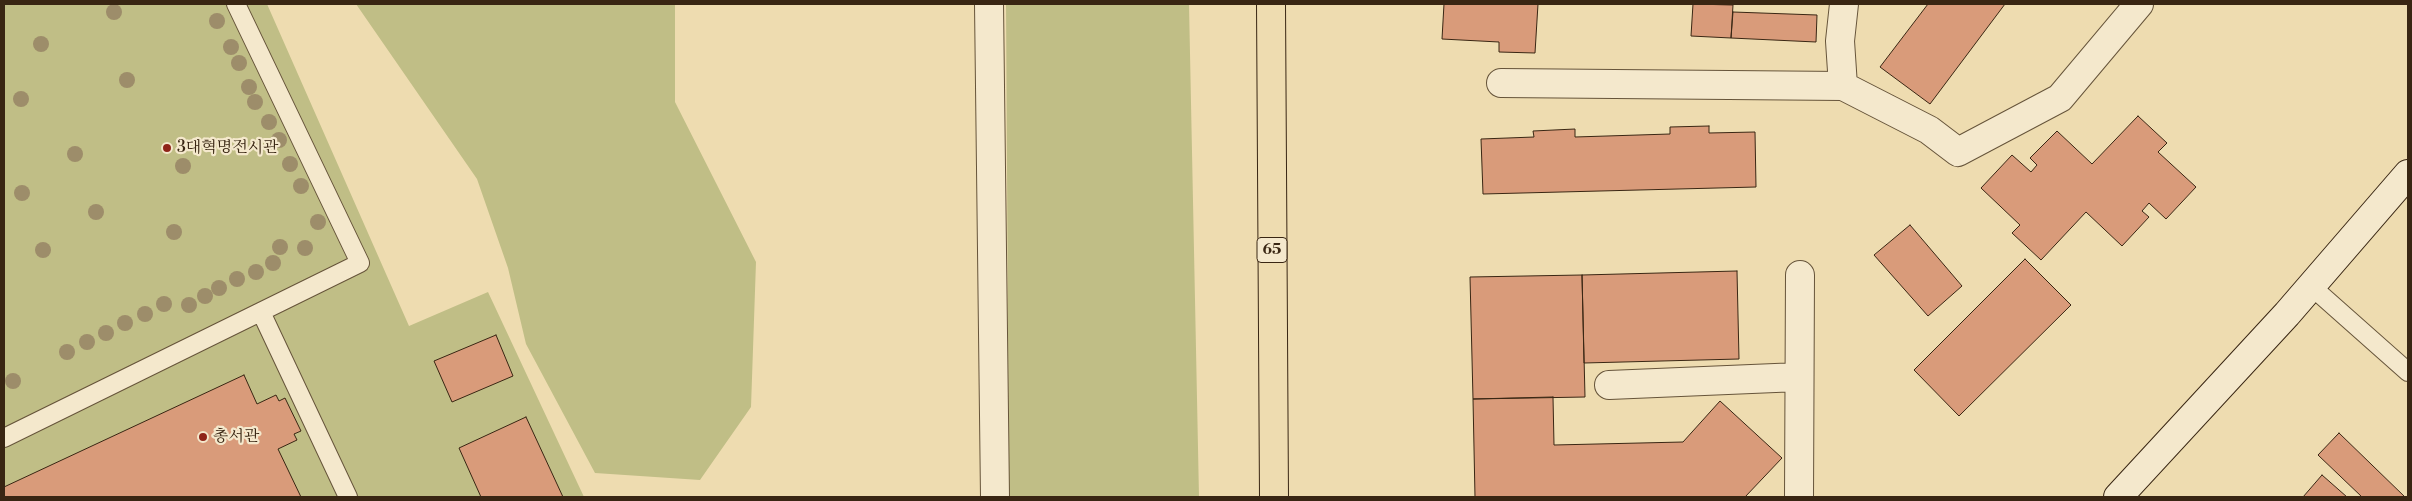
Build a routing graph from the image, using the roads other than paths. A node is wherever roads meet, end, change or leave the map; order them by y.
1 (236, 4) edge
2 (989, 4) edge
3 (1271, 4) edge
4 (1844, 4) edge
5 (2139, 4) edge
6 (1501, 83) dead end
7 (1843, 86) junction
8 (2408, 174) edge
9 (1800, 274) dead end
10 (2311, 286) junction
11 (261, 312) junction
12 (2408, 372) edge
13 (1800, 377) junction
14 (1610, 385) dead end
15 (4, 438) edge
16 (348, 497) edge
17 (996, 497) edge
18 (1274, 497) edge
19 (1799, 497) edge
20 (2118, 497) edge

1 - 11 lane
2 - 17 street
3 - 18 main road, 65
4 - 7 street
5 - 7 street
6 - 7 street
8 - 10 street
9 - 13 street
10 - 12 lane
10 - 20 street
11 - 15 lane
11 - 16 lane
13 - 14 street
13 - 19 street

